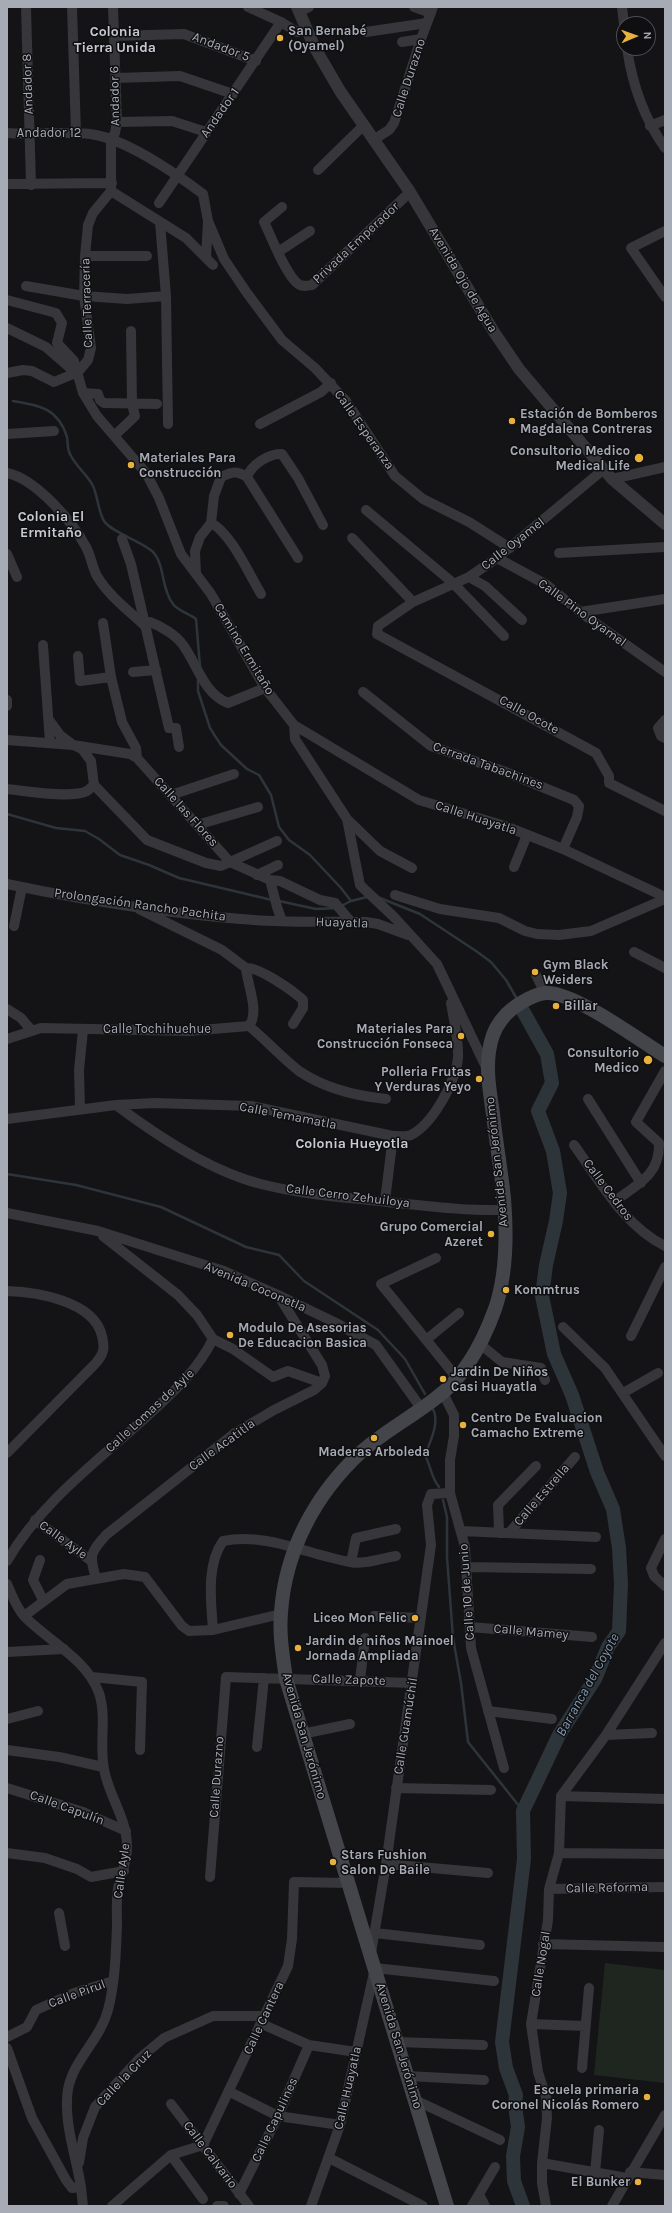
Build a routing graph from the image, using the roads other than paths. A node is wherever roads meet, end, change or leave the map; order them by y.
1 (26, 7) edge
2 (72, 7) edge
3 (113, 7) edge
4 (248, 7) edge
5 (414, 7) edge
6 (302, 9) edge
7 (432, 10) edge
8 (281, 22) junction
9 (427, 23) junction
10 (307, 30) junction
11 (366, 32) dead end
12 (114, 36) junction
13 (421, 39) junction
14 (402, 42) dead end
15 (628, 56) edge
16 (256, 61) junction
17 (115, 78) junction
18 (233, 94) junction
19 (665, 120) edge
20 (117, 122) junction
21 (363, 126) junction
22 (650, 126) junction
23 (206, 132) junction
24 (7, 133) edge
25 (76, 133) junction
26 (30, 135) junction
27 (111, 140) junction
28 (373, 140) junction
29 (665, 148) edge
30 (318, 170) dead end
31 (178, 175) junction
32 (7, 184) edge
33 (32, 184) junction
34 (111, 187) junction
35 (410, 192) junction
36 (158, 203) dead end
37 (282, 206) dead end
38 (208, 221) junction
39 (160, 222) junction
40 (310, 231) dead end
41 (665, 231) edge
42 (278, 252) junction
43 (85, 256) junction
44 (147, 256) dead end
45 (26, 286) dead end
46 (84, 296) junction
47 (166, 296) junction
48 (665, 297) edge
49 (7, 300) edge
50 (7, 328) edge
51 (131, 331) dead end
52 (78, 372) junction
53 (7, 373) edge
54 (331, 383) junction
55 (83, 393) junction
56 (132, 404) junction
57 (157, 404) dead end
58 (168, 424) dead end
59 (260, 424) dead end
60 (54, 431) dead end
61 (7, 432) edge
62 (114, 435) junction
63 (665, 467) edge
64 (7, 473) edge
65 (608, 474) junction
66 (247, 477) junction
67 (366, 510) dead end
68 (211, 523) junction
69 (665, 524) edge
70 (323, 525) dead end
71 (352, 538) dead end
72 (122, 540) dead end
73 (665, 547) edge
74 (510, 548) junction
75 (559, 553) dead end
76 (7, 554) edge
77 (298, 558) dead end
78 (497, 558) junction
79 (196, 574) junction
80 (468, 576) junction
81 (17, 577) dead end
82 (454, 584) junction
83 (261, 594) dead end
84 (665, 599) edge
85 (413, 602) junction
86 (580, 612) junction
87 (522, 620) dead end
88 (103, 623) dead end
89 (144, 625) junction
90 (377, 634) joint
91 (504, 636) dead end
92 (43, 645) dead end
93 (78, 656) dead end
94 (156, 670) junction
95 (133, 672) dead end
96 (665, 672) edge
97 (111, 677) junction
98 (265, 688) junction
99 (363, 692) dead end
100 (7, 700) edge
101 (7, 706) edge
102 (50, 720) junction
103 (665, 720) edge
104 (294, 725) junction
105 (665, 738) edge
106 (7, 740) edge
107 (50, 743) junction
108 (72, 744) junction
109 (179, 748) dead end
110 (137, 758) junction
111 (234, 774) dead end
112 (94, 785) junction
113 (7, 789) edge
114 (171, 795) junction
115 (258, 807) dead end
116 (665, 811) edge
117 (347, 819) junction
118 (197, 825) junction
119 (527, 835) junction
120 (277, 841) dead end
121 (563, 849) junction
122 (230, 862) junction
123 (278, 866) dead end
124 (514, 867) dead end
125 (412, 868) dead end
126 (258, 875) junction
127 (270, 880) junction
128 (7, 884) edge
129 (22, 887) junction
130 (395, 895) dead end
131 (665, 898) edge
132 (134, 906) junction
133 (278, 921) junction
134 (351, 922) junction
135 (14, 926) dead end
136 (409, 935) junction
137 (634, 952) dead end
138 (246, 968) junction
139 (665, 968) edge
140 (536, 975) dead end
141 (450, 993) junction
142 (545, 993) junction
143 (7, 1009) edge
144 (293, 1024) dead end
145 (249, 1026) junction
146 (83, 1030) junction
147 (32, 1031) junction
148 (7, 1039) edge
149 (665, 1056) edge
150 (487, 1069) junction
151 (665, 1071) edge
152 (386, 1099) dead end
153 (588, 1099) dead end
154 (116, 1105) junction
155 (80, 1109) junction
156 (7, 1119) edge
157 (393, 1136) junction
158 (574, 1145) dead end
159 (640, 1183) junction
160 (385, 1201) junction
161 (615, 1201) junction
162 (504, 1210) junction
163 (7, 1213) edge
164 (98, 1231) junction
165 (665, 1246) edge
166 (436, 1258) dead end
167 (665, 1267) edge
168 (7, 1291) edge
169 (278, 1295) junction
170 (459, 1313) dead end
171 (563, 1327) dead end
172 (631, 1336) dead end
173 (213, 1339) junction
174 (426, 1340) junction
175 (480, 1344) junction
176 (658, 1373) dead end
177 (457, 1378) junction
178 (545, 1380) dead end
179 (322, 1383) junction
180 (443, 1393) junction
181 (623, 1393) junction
182 (421, 1408) junction
183 (7, 1452) edge
184 (665, 1456) edge
185 (575, 1457) dead end
186 (536, 1466) dead end
187 (450, 1493) junction
188 (35, 1520) junction
189 (396, 1529) dead end
190 (461, 1531) junction
191 (499, 1533) junction
192 (509, 1533) junction
193 (596, 1537) dead end
194 (665, 1539) edge
195 (295, 1546) junction
196 (396, 1556) dead end
197 (40, 1560) dead end
198 (90, 1560) junction
199 (7, 1561) edge
200 (351, 1562) junction
201 (467, 1567) junction
202 (591, 1569) dead end
203 (96, 1578) junction
204 (7, 1584) edge
205 (665, 1586) edge
206 (43, 1600) junction
207 (281, 1614) junction
208 (24, 1616) junction
209 (374, 1616) dead end
210 (421, 1618) junction
211 (470, 1627) junction
212 (213, 1630) junction
213 (592, 1637) dead end
214 (365, 1638) dead end
215 (665, 1643) edge
216 (64, 1649) junction
217 (7, 1652) edge
218 (92, 1677) junction
219 (226, 1677) joint
220 (264, 1678) junction
221 (286, 1678) junction
222 (360, 1680) junction
223 (412, 1683) junction
224 (488, 1710) junction
225 (38, 1711) dead end
226 (7, 1719) edge
227 (552, 1719) dead end
228 (350, 1724) dead end
229 (652, 1733) dead end
230 (302, 1734) junction
231 (606, 1735) junction
232 (257, 1747) dead end
233 (7, 1750) edge
234 (140, 1750) dead end
235 (103, 1766) junction
236 (504, 1768) dead end
237 (7, 1788) edge
238 (396, 1788) junction
239 (491, 1790) dead end
240 (561, 1796) junction
241 (665, 1799) edge
242 (126, 1831) junction
243 (7, 1853) edge
244 (559, 1853) junction
245 (665, 1854) edge
246 (386, 1864) junction
247 (124, 1871) junction
248 (488, 1873) dead end
249 (210, 1877) dead end
250 (349, 1883) junction
251 (665, 1887) edge
252 (549, 1889) junction
253 (59, 1913) dead end
254 (375, 1933) junction
255 (543, 1944) junction
256 (480, 1945) dead end
257 (65, 1946) dead end
258 (665, 1947) edge
259 (371, 1953) junction
260 (375, 1968) junction
261 (113, 1981) junction
262 (494, 1981) dead end
263 (589, 1988) dead end
264 (263, 2020) junction
265 (531, 2024) junction
266 (585, 2026) junction
267 (7, 2037) edge
268 (397, 2042) junction
269 (309, 2045) junction
270 (483, 2045) dead end
271 (7, 2048) edge
272 (356, 2052) junction
273 (582, 2068) dead end
274 (407, 2076) junction
275 (484, 2080) dead end
276 (230, 2092) junction
277 (415, 2100) junction
278 (172, 2104) dead end
279 (665, 2115) edge
280 (278, 2116) junction
281 (340, 2125) junction
282 (599, 2130) dead end
283 (500, 2140) dead end
284 (203, 2145) junction
285 (171, 2154) junction
286 (329, 2158) junction
287 (542, 2163) junction
288 (495, 2167) dead end
289 (78, 2169) junction
290 (596, 2173) junction
291 (629, 2175) junction
292 (665, 2175) edge
293 (81, 2187) junction
294 (239, 2194) junction
295 (479, 2194) junction
296 (203, 2199) dead end
297 (83, 2206) edge
298 (112, 2206) edge
299 (217, 2206) edge
300 (224, 2206) edge
301 (249, 2206) edge
302 (311, 2206) edge
303 (423, 2206) edge
304 (447, 2206) edge
305 (472, 2206) edge
306 (485, 2206) edge
307 (546, 2206) edge
308 (612, 2206) edge

1 - 26 street, Andador 8
2 - 25 street
3 - 12 street, Andador 6
4 - 8 street
5 - 7 street
6 - 10 street, Avenida Ojo de Agua
7 - 9 street, Calle Durazno
8 - 10 street
8 - 16 street, Andador 1
9 - 11 street
9 - 13 street, Calle Durazno
10 - 21 street, Avenida Ojo de Agua
12 - 16 street, Andador 5
12 - 17 street, Andador 6
13 - 14 street
13 - 28 street, Calle Durazno
15 - 22 street
16 - 18 street, Andador 1
17 - 18 street
17 - 20 street, Andador 6
18 - 23 street, Andador 1
19 - 22 street
20 - 23 street
20 - 27 street, Andador 6
21 - 28 street, Avenida Ojo de Agua
21 - 30 street
22 - 29 street
23 - 31 street, Andador 1
24 - 26 street, Andador 12
25 - 26 street, Andador 12
25 - 27 street, Andador 12
26 - 33 street, Andador 8
27 - 31 street, Andador 12
27 - 34 street, Andador 6
28 - 35 street, Avenida Ojo de Agua
31 - 36 street, Andador 1
31 - 38 street, Calle Esperanza
32 - 33 street
33 - 34 street
34 - 39 street, Calle Esperanza
34 - 43 street, Calle Terracería
35 - 42 street, Privada Emperador
35 - 65 street, Avenida Ojo de Agua
37 - 42 street, Privada Emperador
38 - 39 street, Calle Esperanza
38 - 54 street, Calle Esperanza
39 - 47 street
40 - 42 street
41 - 48 street
43 - 44 street
43 - 46 street, Calle Terracería
45 - 46 street
46 - 47 street
46 - 52 street, Calle Terracería
47 - 58 street
49 - 52 street, Calle Terracería
50 - 52 street
51 - 56 street
52 - 53 street
52 - 55 street, Camino Ermitaño
54 - 59 street
54 - 74 street, Calle Esperanza
55 - 56 street
55 - 62 street, Camino Ermitaño
56 - 57 street
56 - 62 street
60 - 61 street
62 - 79 street, Camino Ermitaño
63 - 65 street, Calle Oyamel
64 - 89 street
65 - 69 street, Avenida Ojo de Agua
65 - 74 street, Calle Oyamel
66 - 68 street
66 - 70 street
66 - 77 street
67 - 82 street
68 - 79 street
68 - 83 street
71 - 85 street
72 - 89 street
73 - 75 street
74 - 78 street, Calle Oyamel
76 - 81 street
78 - 80 street, Calle Oyamel
78 - 86 street, Calle Pino Oyamel
79 - 98 street, Camino Ermitaño
80 - 82 street, Calle Oyamel
80 - 87 street
82 - 85 street, Calle Oyamel
82 - 91 street
84 - 86 street
85 - 90 street, Calle Oyamel
86 - 96 street, Calle Pino Oyamel
88 - 97 street
89 - 94 street
89 - 98 street
90 - 116 street, Calle Ocote
92 - 102 street
93 - 97 street
94 - 95 street
94 - 109 street
97 - 110 street
98 - 104 street, Camino Ermitaño
99 - 121 street, Cerrada Tabachines
100 - 101 street
102 - 107 street
102 - 108 street
103 - 105 street
104 - 117 street, Camino Ermitaño
104 - 119 street, Calle Huayatla
106 - 107 street, Calle las Flores
107 - 108 street, Calle las Flores
108 - 110 street, Calle las Flores
108 - 112 street
110 - 114 street, Calle las Flores
111 - 114 street
112 - 113 street
112 - 122 street
114 - 118 street, Calle las Flores
115 - 118 street
117 - 125 street
117 - 136 street, Camino Ermitaño
118 - 122 street, Calle las Flores
119 - 121 street, Calle Huayatla
119 - 124 street
120 - 122 street
121 - 131 street, Calle Huayatla
122 - 126 street, Calle las Flores
123 - 126 street
126 - 127 street, Calle las Flores
127 - 133 street
127 - 134 street, Calle las Flores
128 - 129 street, Prolongación Rancho Pachita
129 - 132 street, Prolongación Rancho Pachita
129 - 135 street
130 - 131 street
132 - 133 street, Prolongación Rancho Pachita
132 - 138 street
133 - 134 street, Huayatla
134 - 136 street, Huayatla
136 - 141 street, Camino Ermitaño
137 - 139 street
138 - 144 street
138 - 145 street
140 - 142 street
141 - 150 street, Camino Ermitaño
141 - 157 street, Calle Temamatla
142 - 149 main road, Avenida San Jerónimo
142 - 150 main road, Avenida San Jerónimo
143 - 147 street
145 - 146 street, Calle Tochihuehue
145 - 152 street
146 - 147 street, Calle Tochihuehue
146 - 155 street
147 - 148 street, Calle Tochihuehue
150 - 162 main road, Avenida San Jerónimo
151 - 159 street
153 - 159 street
154 - 155 street, Calle Temamatla
154 - 157 street, Calle Temamatla
154 - 160 street, Calle Cerro Zehuiloya
155 - 156 street, Calle Temamatla
157 - 160 street
158 - 161 street, Calle Cedros
159 - 161 street
160 - 162 street, Calle Cerro Zehuiloya
161 - 165 street, Calle Cedros
162 - 175 main road, Avenida San Jerónimo
163 - 164 street, Avenida Coconetla
164 - 169 street, Avenida Coconetla
164 - 173 street
166 - 174 street
167 - 172 street
168 - 183 street
169 - 179 street
169 - 182 street, Avenida Coconetla
170 - 174 street
171 - 181 street
173 - 179 street
173 - 188 street, Calle Lomas de Ayle
174 - 177 street
175 - 177 main road, Avenida San Jerónimo
175 - 178 street
176 - 181 street
177 - 180 main road, Avenida San Jerónimo
179 - 198 street, Calle Acatitla
180 - 182 main road, Avenida San Jerónimo
180 - 187 street, Calle 10 de Junio
181 - 184 street
182 - 195 main road, Avenida San Jerónimo
185 - 192 street, Calle Estrella
186 - 191 street
187 - 190 street, Calle 10 de Junio
187 - 210 street, Calle Guamúchil
188 - 198 street, Calle Ayle
188 - 199 street, Calle Lomas de Ayle
189 - 200 street
190 - 191 street
190 - 201 street, Calle 10 de Junio
191 - 192 street
192 - 193 street
194 - 205 street
195 - 200 street
195 - 207 main road, Avenida San Jerónimo
195 - 212 street
196 - 200 street
197 - 206 street
198 - 203 street
201 - 202 street
201 - 211 street, Calle 10 de Junio
203 - 206 street
203 - 212 street
204 - 208 street, Calle Ayle
206 - 208 street
207 - 212 street
207 - 221 main road, Avenida San Jerónimo
208 - 216 street, Calle Ayle
209 - 210 street
210 - 223 street, Calle Guamúchil
211 - 213 street, Calle Mamey
211 - 224 street, Calle 10 de Junio
214 - 222 street
215 - 231 street
216 - 217 street
216 - 218 street, Calle Ayle
218 - 234 street
218 - 235 street, Calle Ayle
219 - 220 street, Calle Zapote
219 - 249 street, Calle Durazno
220 - 221 street, Calle Zapote
220 - 232 street
221 - 222 street, Calle Zapote
221 - 230 main road, Avenida San Jerónimo
222 - 223 street, Calle Zapote
223 - 238 street, Calle Guamúchil
224 - 227 street
224 - 236 street, Calle 10 de Junio
225 - 226 street
228 - 230 street
229 - 231 street
230 - 250 main road, Avenida San Jerónimo
231 - 240 street
233 - 235 street
235 - 242 street, Calle Ayle
237 - 242 street, Calle Capulín
238 - 239 street
238 - 246 street, Calle Guamúchil
240 - 241 street
240 - 244 street, Calle Nogal
242 - 247 street, Calle Ayle
243 - 247 street
244 - 245 street
244 - 252 street, Calle Nogal
246 - 248 street
246 - 254 street, Calle Guamúchil
247 - 261 street, Calle Ayle
250 - 259 main road, Avenida San Jerónimo
250 - 264 street, Calle Cantera
251 - 252 street, Calle Reforma
252 - 255 street, Calle Nogal
253 - 257 street
254 - 256 street
254 - 259 street, Calle Guamúchil
255 - 258 street
255 - 265 street, Calle Nogal
259 - 260 main road, Avenida San Jerónimo
260 - 262 street
260 - 268 main road, Avenida San Jerónimo
260 - 272 street, Calle Huayatla
261 - 267 street, Calle Pirul
261 - 289 street, Calle Ayle
263 - 266 street
264 - 269 street
264 - 276 street, Calle Cantera
264 - 289 street, Calle la Cruz
265 - 266 street
265 - 287 street, Calle Nogal
266 - 273 street
268 - 270 street
268 - 274 main road, Avenida San Jerónimo
269 - 272 street
269 - 280 street, Calle Capulines
271 - 293 street
272 - 281 street, Calle Huayatla
274 - 275 street
274 - 277 main road, Avenida San Jerónimo
276 - 280 street
276 - 284 street, Calle Cantera
277 - 283 street
277 - 304 main road, Avenida San Jerónimo
278 - 284 street, Calle Calvario
279 - 291 street
280 - 281 street
280 - 294 street, Calle Capulines
281 - 286 street, Calle Huayatla
282 - 290 street
284 - 285 street
284 - 294 street, Calle Calvario
285 - 296 street
285 - 298 street
286 - 302 street, Calle Huayatla
286 - 303 street
287 - 290 street
287 - 307 street, Calle Nogal
288 - 295 street
289 - 293 street, Calle Ayle
290 - 291 street
291 - 292 street
291 - 308 street
293 - 297 street, Calle Ayle
294 - 301 street, Calle Calvario
295 - 305 street
295 - 306 street
299 - 300 street

